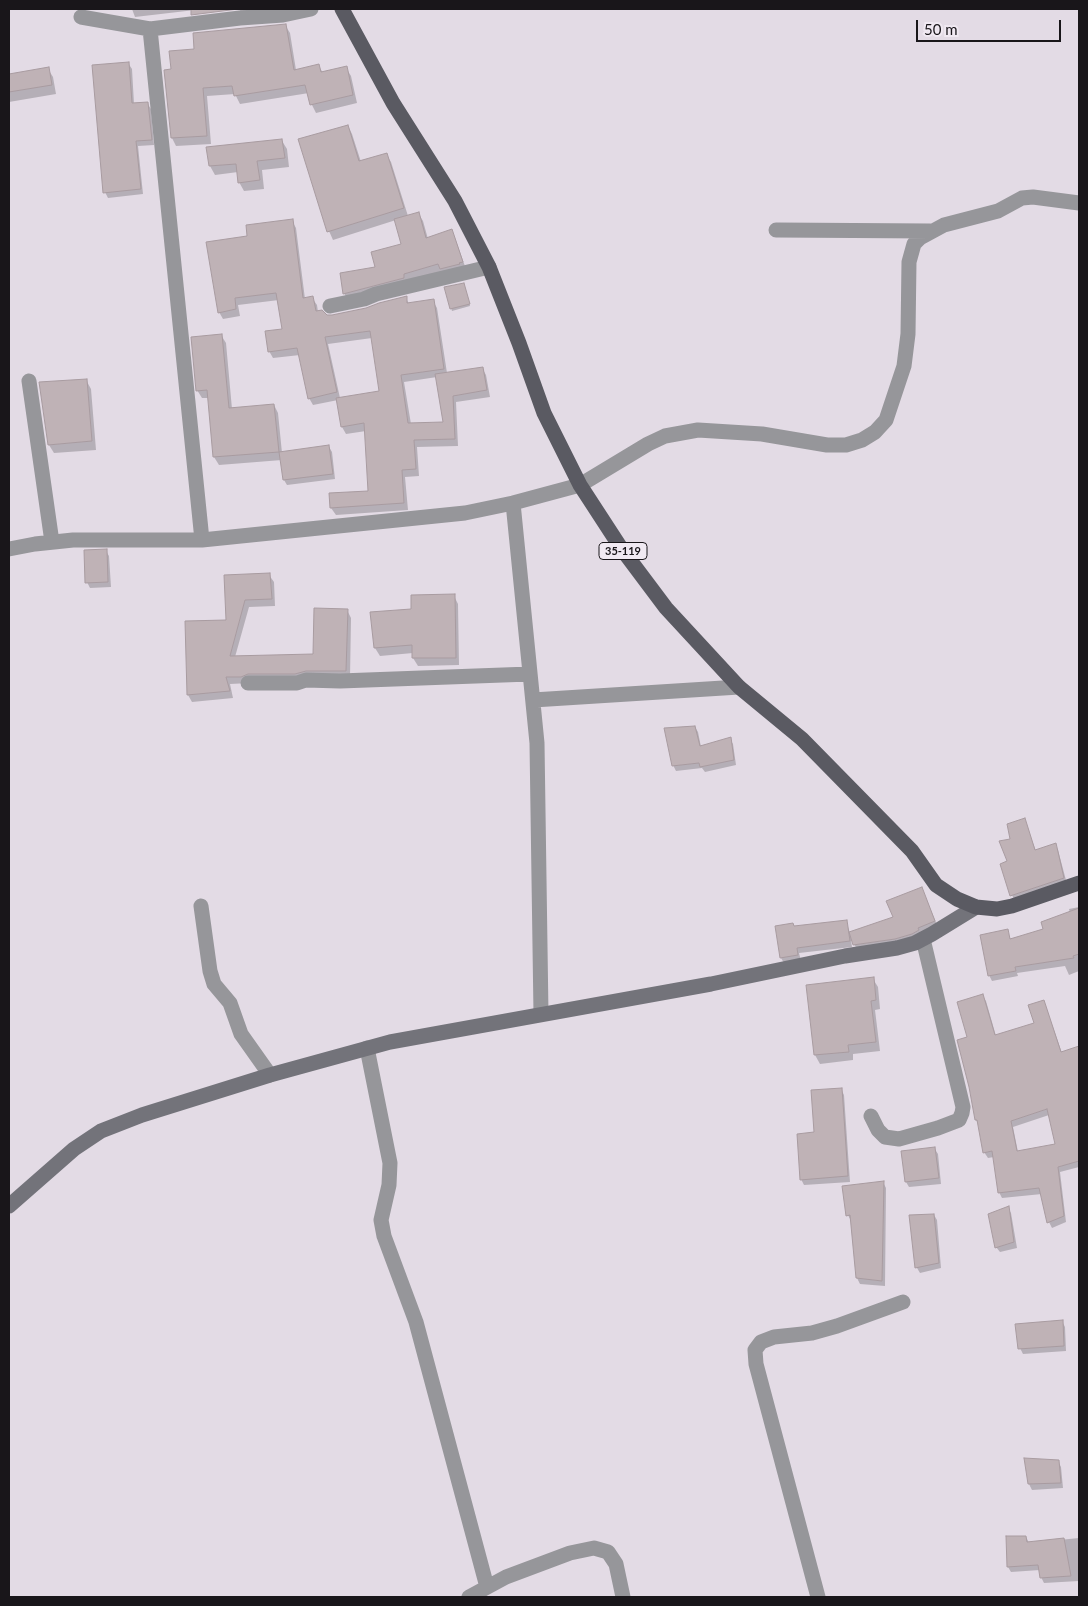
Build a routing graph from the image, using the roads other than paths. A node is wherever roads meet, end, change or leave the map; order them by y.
1 (311, 9) edge
2 (342, 9) edge
3 (81, 17) dead end
4 (150, 29) junction
5 (1079, 203) edge
6 (776, 230) dead end
7 (931, 231) junction
8 (489, 267) junction
9 (330, 306) dead end
10 (28, 381) dead end
11 (580, 485) junction
12 (513, 503) junction
13 (202, 540) junction
14 (52, 542) junction
15 (9, 549) edge
16 (530, 674) junction
17 (248, 683) dead end
18 (739, 687) junction
19 (533, 700) junction
20 (1079, 883) edge
21 (201, 906) dead end
22 (976, 907) junction
23 (923, 939) junction
24 (541, 1014) junction
25 (368, 1048) junction
26 (270, 1075) junction
27 (871, 1116) dead end
28 (9, 1206) edge
29 (903, 1302) dead end
30 (487, 1587) junction
31 (469, 1597) edge
32 (624, 1597) edge
33 (818, 1597) edge

1 - 4 street
2 - 8 main road, 35-119
3 - 4 street
4 - 13 street
5 - 7 street
6 - 7 street
7 - 11 street
8 - 9 street
8 - 11 main road, 35-119
10 - 14 street
11 - 12 street
11 - 18 main road, 35-119
12 - 13 street
12 - 16 street
13 - 14 street
14 - 15 street
16 - 17 street
16 - 19 street
18 - 19 street
18 - 22 main road, 35-119
19 - 24 street
20 - 22 main road, 35-119
21 - 26 street
22 - 23 street
23 - 24 street
23 - 27 street
24 - 25 street
25 - 26 street
25 - 30 street
26 - 28 street
29 - 33 street
30 - 31 street
30 - 32 street

